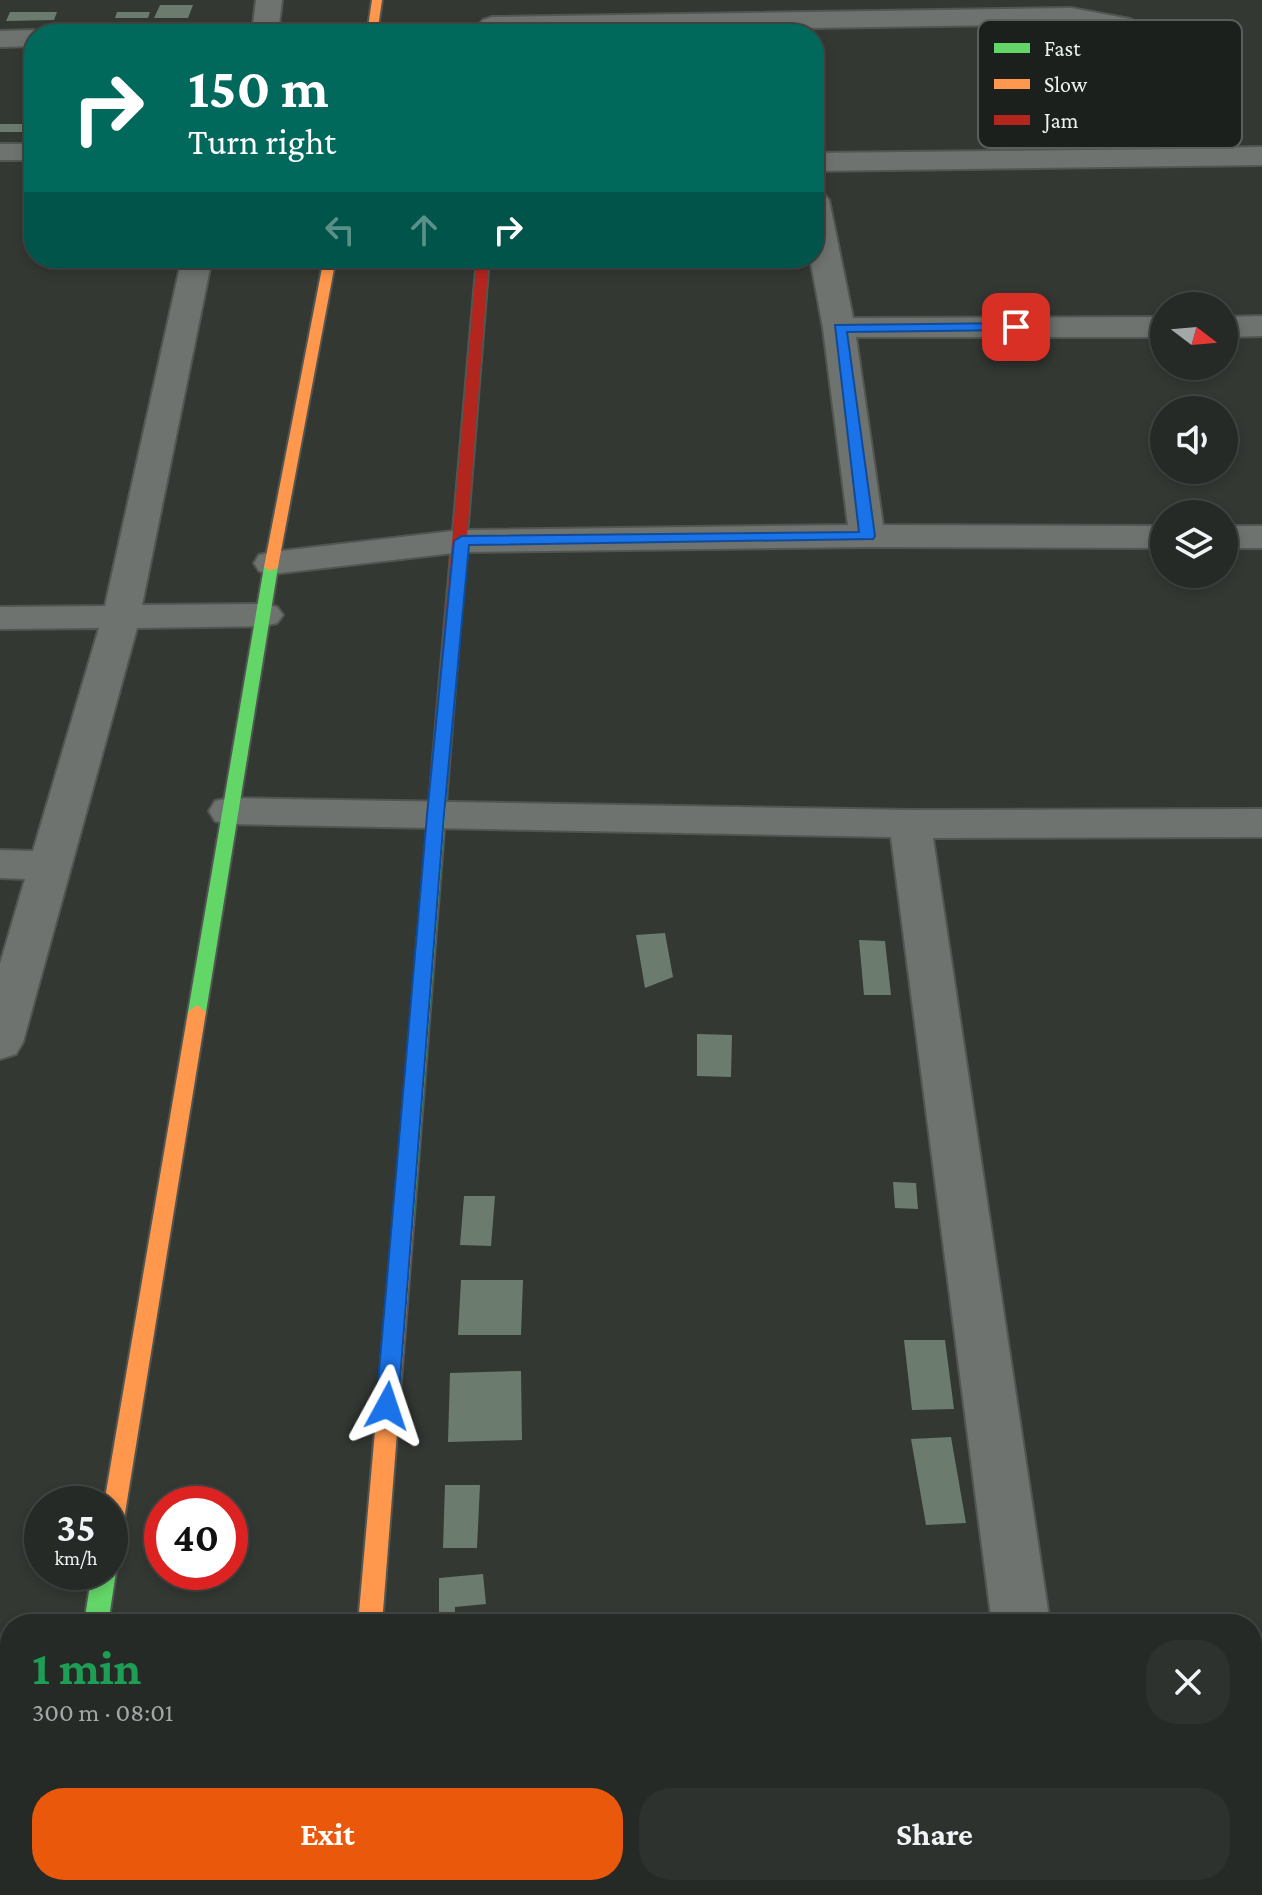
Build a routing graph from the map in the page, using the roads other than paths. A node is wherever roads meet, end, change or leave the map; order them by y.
1 (269, 0) edge
2 (377, 0) edge
3 (493, 20) edge
4 (1107, 20) edge
5 (266, 24) edge
6 (373, 24) edge
7 (24, 38) edge
8 (0, 39) edge
9 (1191, 148) edge
10 (0, 152) edge
11 (24, 152) edge
12 (1194, 156) junction
13 (1262, 156) edge
14 (824, 162) edge
15 (824, 251) edge
16 (195, 268) edge
17 (328, 268) edge
18 (482, 268) edge
19 (1262, 326) edge
20 (1150, 327) edge
21 (1238, 327) edge
22 (839, 328) junction
23 (867, 536) junction
24 (1150, 537) edge
25 (1238, 537) edge
26 (1262, 537) edge
27 (462, 541) junction
28 (272, 563) junction
29 (264, 615) junction
30 (121, 617) junction
31 (0, 618) edge
32 (230, 811) junction
33 (435, 815) junction
34 (1262, 823) edge
35 (910, 824) junction
36 (0, 864) edge
37 (49, 865) junction
38 (0, 1042) edge
39 (119, 1486) edge
40 (101, 1590) edge
41 (98, 1614) edge
42 (371, 1614) edge
43 (1020, 1614) edge

1 - 5 street
2 - 6 street
3 - 4 street
7 - 8 street
9 - 12 street
10 - 11 street
12 - 13 street
12 - 14 street
15 - 22 street
16 - 30 street
17 - 28 street
18 - 27 street
19 - 21 street
20 - 22 street
22 - 23 street
23 - 24 street
23 - 27 street
25 - 26 street
27 - 28 street
27 - 33 street
28 - 29 street
29 - 30 street
29 - 32 street
30 - 31 street
30 - 37 street
32 - 33 street
32 - 39 street
33 - 35 street
33 - 42 street
34 - 35 street
35 - 43 street
36 - 37 street
37 - 38 street
40 - 41 street

